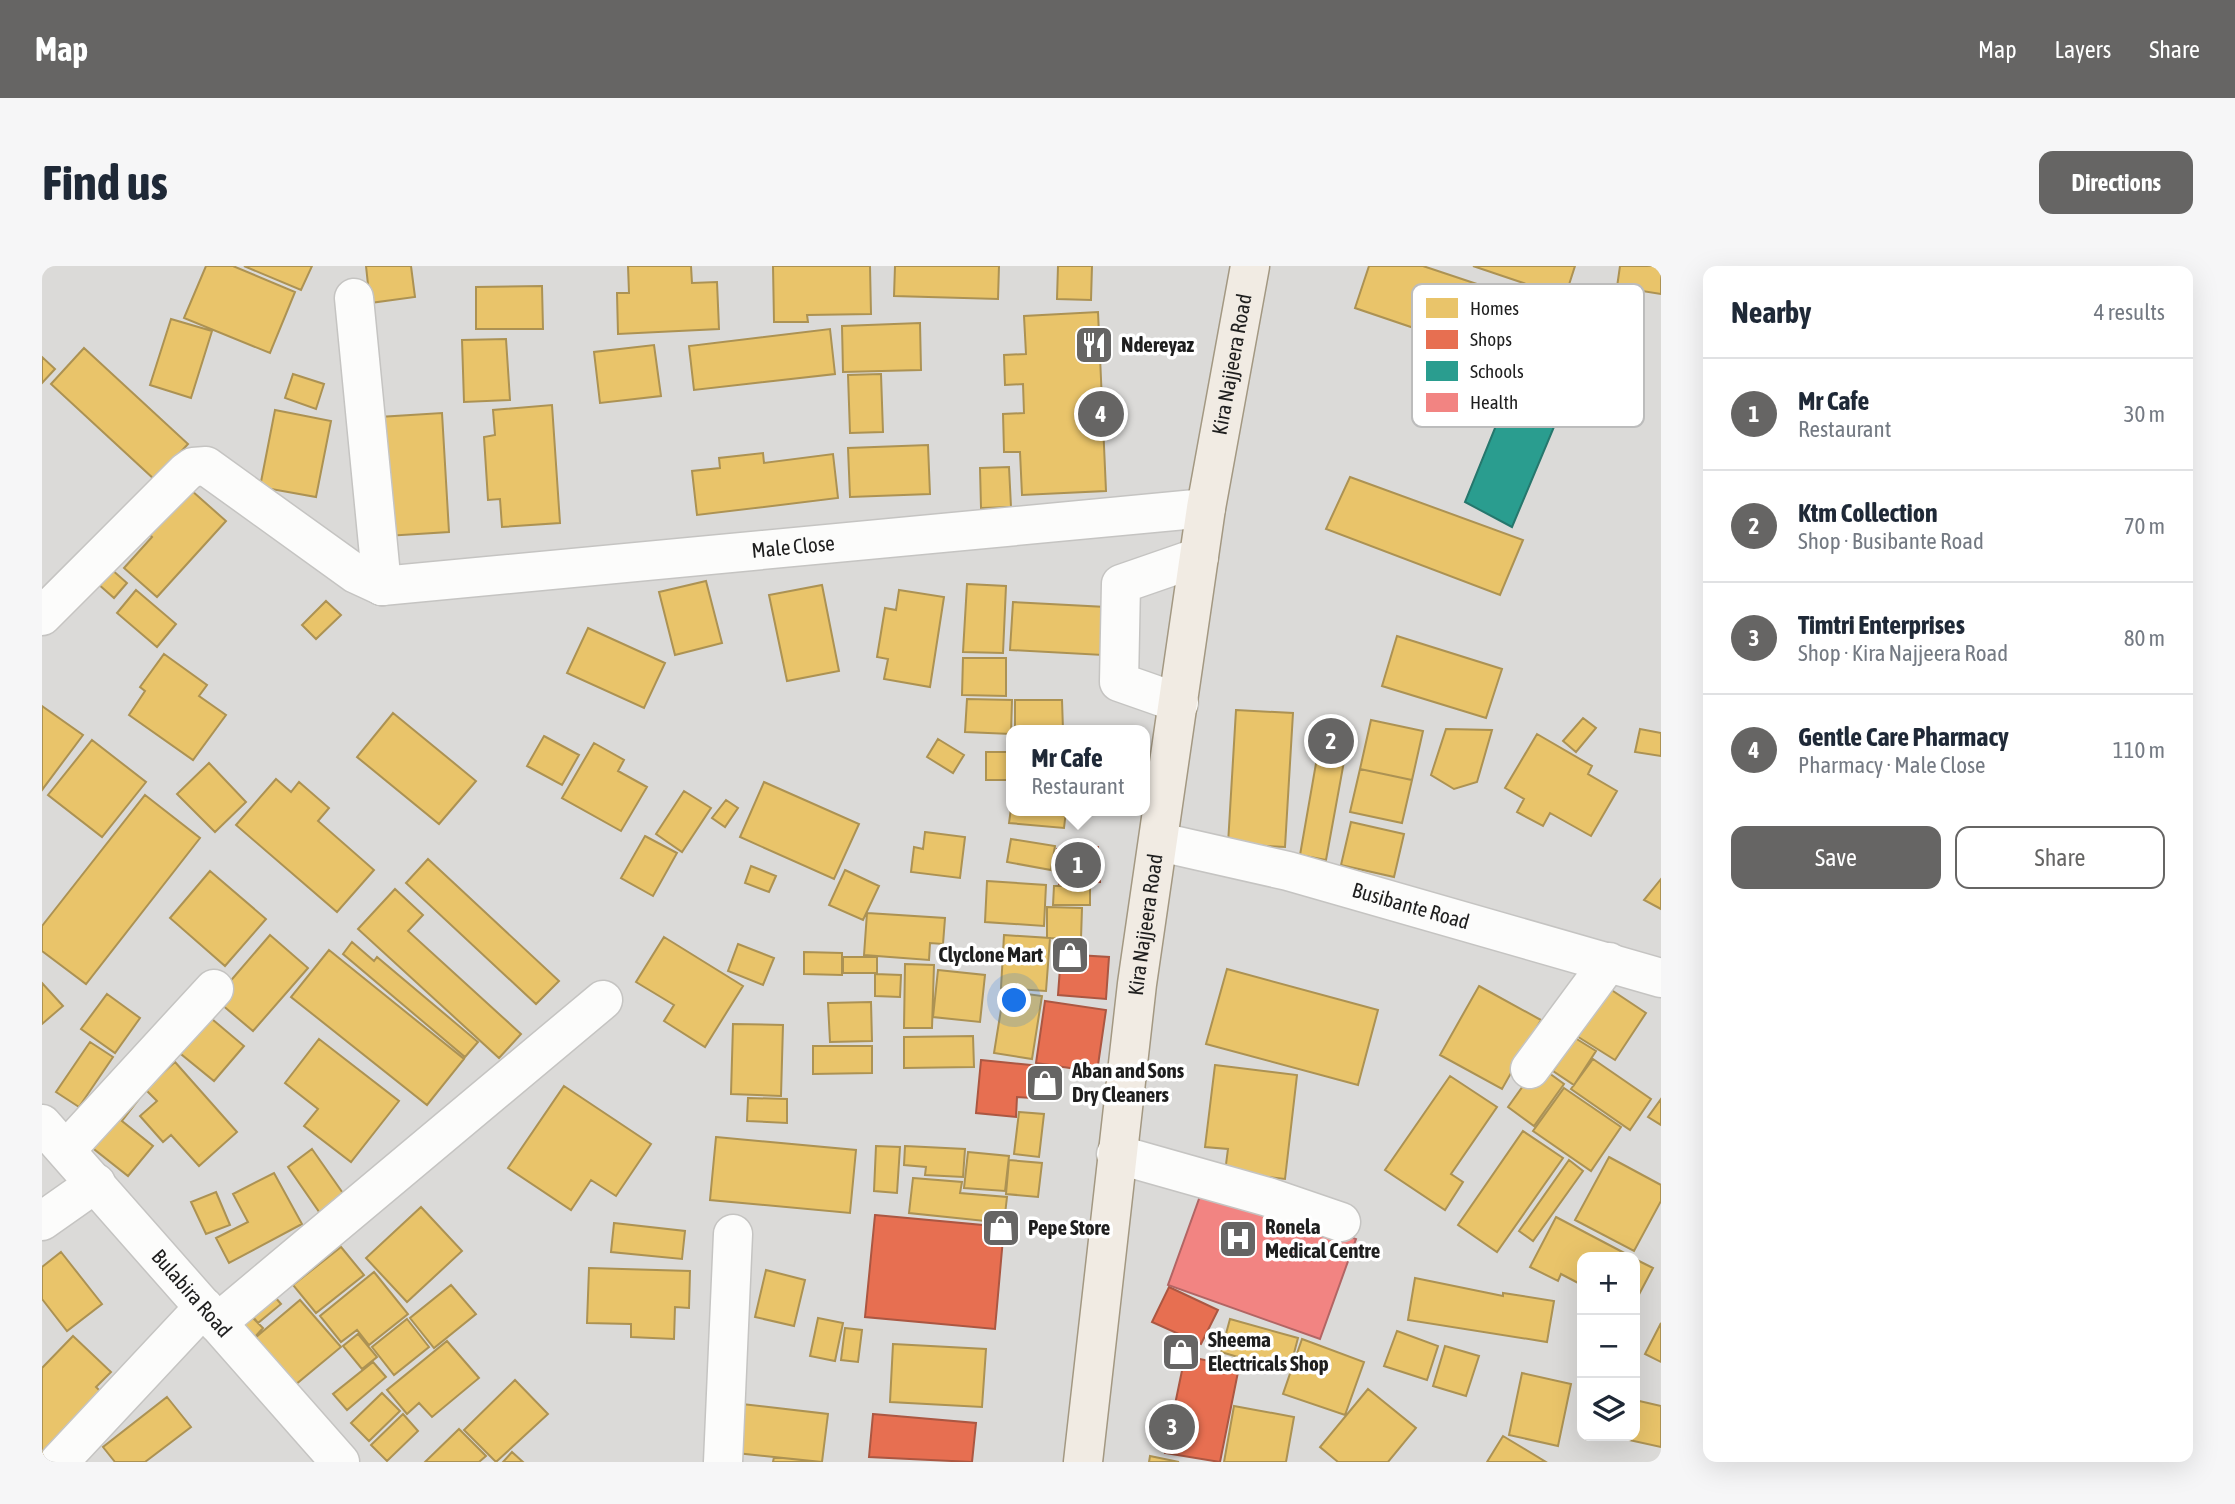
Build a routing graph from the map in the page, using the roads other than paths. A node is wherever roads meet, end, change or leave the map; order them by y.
1 (1250, 266) edge
2 (354, 298) dead end
3 (1206, 508) junction
4 (1199, 557) junction
5 (382, 586) junction
6 (42, 616) edge
7 (1179, 703) junction
8 (1160, 842) junction
9 (1609, 962) junction
10 (1661, 978) edge
11 (214, 989) dead end
12 (603, 1000) dead end
13 (1530, 1069) dead end
14 (54, 1137) edge
15 (1116, 1154) junction
16 (96, 1183) junction
17 (42, 1221) edge
18 (1341, 1222) dead end
19 (733, 1234) dead end
20 (210, 1315) junction
21 (59, 1462) edge
22 (340, 1462) edge
23 (723, 1462) edge
24 (1083, 1462) edge

1 - 3 main road, Kira Najjeera Road
2 - 5 street
3 - 4 main road, Kira Najjeera Road
3 - 5 street, Male Close
4 - 7 main road, Kira Najjeera Road
4 - 7 street
5 - 6 street
7 - 8 main road, Kira Najjeera Road
8 - 9 street, Busibante Road
8 - 15 main road, Kira Najjeera Road
9 - 10 street, Busibante Road
9 - 13 street
11 - 14 street
12 - 20 street
14 - 16 street, Bulabira Road
15 - 18 street
15 - 24 main road, Kira Najjeera Road
16 - 17 street
16 - 20 street, Bulabira Road
19 - 23 street
20 - 21 street
20 - 22 street, Bulabira Road

